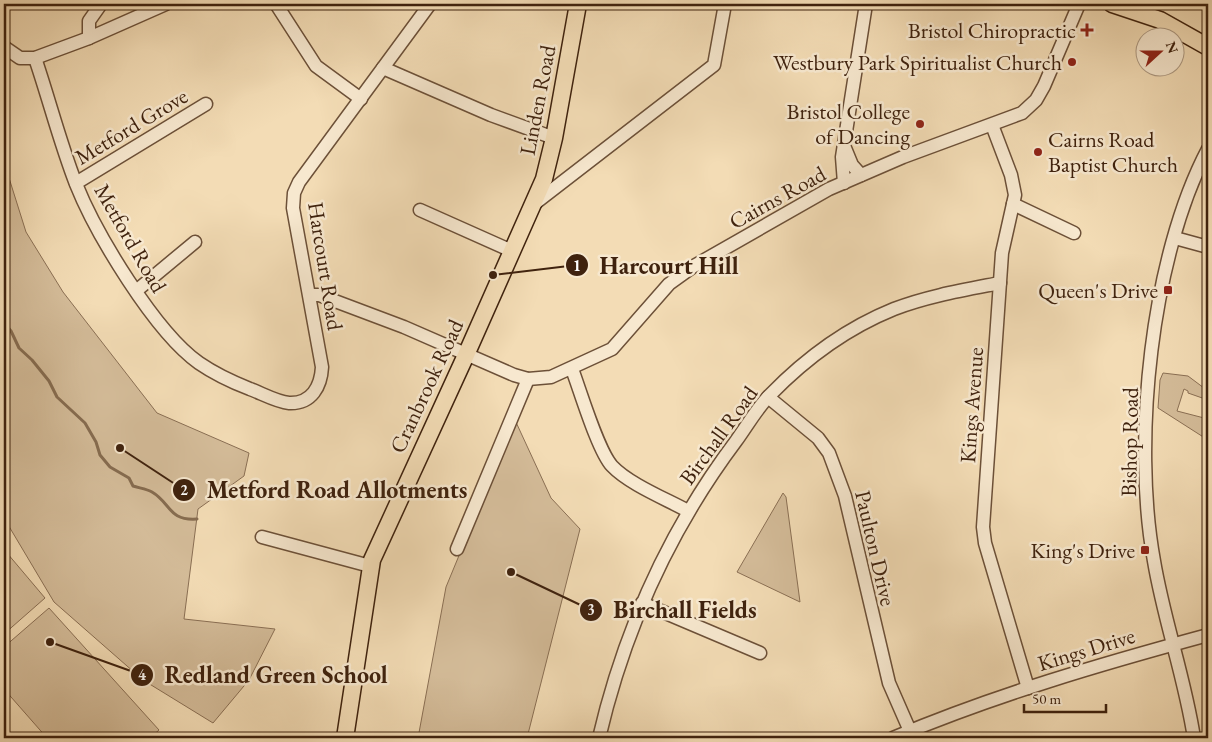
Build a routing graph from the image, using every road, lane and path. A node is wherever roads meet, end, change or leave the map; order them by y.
1 (101, 4) edge
2 (166, 4) edge
3 (276, 4) edge
4 (430, 4) edge
5 (578, 4) edge
6 (725, 4) edge
7 (866, 4) edge
8 (1078, 4) edge
9 (1112, 4) edge
10 (89, 38) junction
11 (4, 47) edge
12 (1208, 47) edge
13 (35, 58) junction
14 (384, 68) junction
15 (360, 99) junction
16 (206, 104) dead end
17 (992, 125) junction
18 (554, 138) junction
19 (845, 148) junction
20 (1208, 150) edge
21 (861, 175) junction
22 (76, 183) junction
23 (844, 183) junction
24 (534, 204) junction
25 (1014, 204) junction
26 (420, 210) dead end
27 (1074, 233) dead end
28 (1174, 238) junction
29 (195, 242) dead end
30 (1208, 247) edge
31 (512, 251) junction
32 (1000, 283) junction
33 (136, 290) junction
34 (310, 295) junction
35 (466, 355) junction
36 (572, 369) junction
37 (528, 379) junction
38 (255, 391) joint
39 (768, 397) junction
40 (688, 511) junction
41 (262, 537) dead end
42 (457, 549) dead end
43 (370, 566) junction
44 (642, 603) junction
45 (1208, 635) edge
46 (1172, 645) junction
47 (760, 653) dead end
48 (1028, 688) junction
49 (910, 731) junction
50 (345, 738) edge
51 (599, 738) edge
52 (893, 738) edge
53 (1194, 738) edge

1 - 10 street
2 - 10 street
3 - 15 street
4 - 14 street, Harcourt Road
5 - 18 main road, Linden Road
6 - 24 street
7 - 19 street
8 - 17 street, Cairns Road
9 - 12 main road
10 - 13 street
11 - 13 street
13 - 22 street, Metford Road
14 - 15 street, Harcourt Road
14 - 18 street
15 - 34 street, Harcourt Road
16 - 22 street, Metford Grove
17 - 21 street, Cairns Road
17 - 25 street, Kings Avenue
18 - 24 main road, Linden Road
19 - 21 street
19 - 23 street
20 - 28 street, Bishop Road
21 - 23 street, Cairns Road
22 - 33 street, Metford Road
23 - 36 street, Cairns Road
24 - 31 main road, Cranbrook Road
25 - 27 street
25 - 32 street, Kings Avenue
26 - 31 street
28 - 30 street
28 - 46 street, Bishop Road
29 - 33 street
31 - 35 main road, Cranbrook Road
32 - 39 street, Birchall Road
32 - 48 street, Kings Avenue
33 - 38 street, Metford Road
34 - 35 street, Cairns Road
34 - 38 street, Harcourt Road
35 - 37 street, Cairns Road
35 - 43 main road, Cranbrook Road
36 - 37 street, Cairns Road
36 - 40 street
37 - 42 street
39 - 40 street, Birchall Road
39 - 49 street, Paulton Drive
40 - 44 street, Birchall Road
41 - 43 street
43 - 50 main road, Cranbrook Road
44 - 47 street
44 - 51 street, Birchall Road
45 - 46 street, Kings Drive
46 - 48 street, Kings Drive
46 - 53 street, Bishop Road
48 - 49 street, Kings Drive
49 - 52 street, Kings Drive

